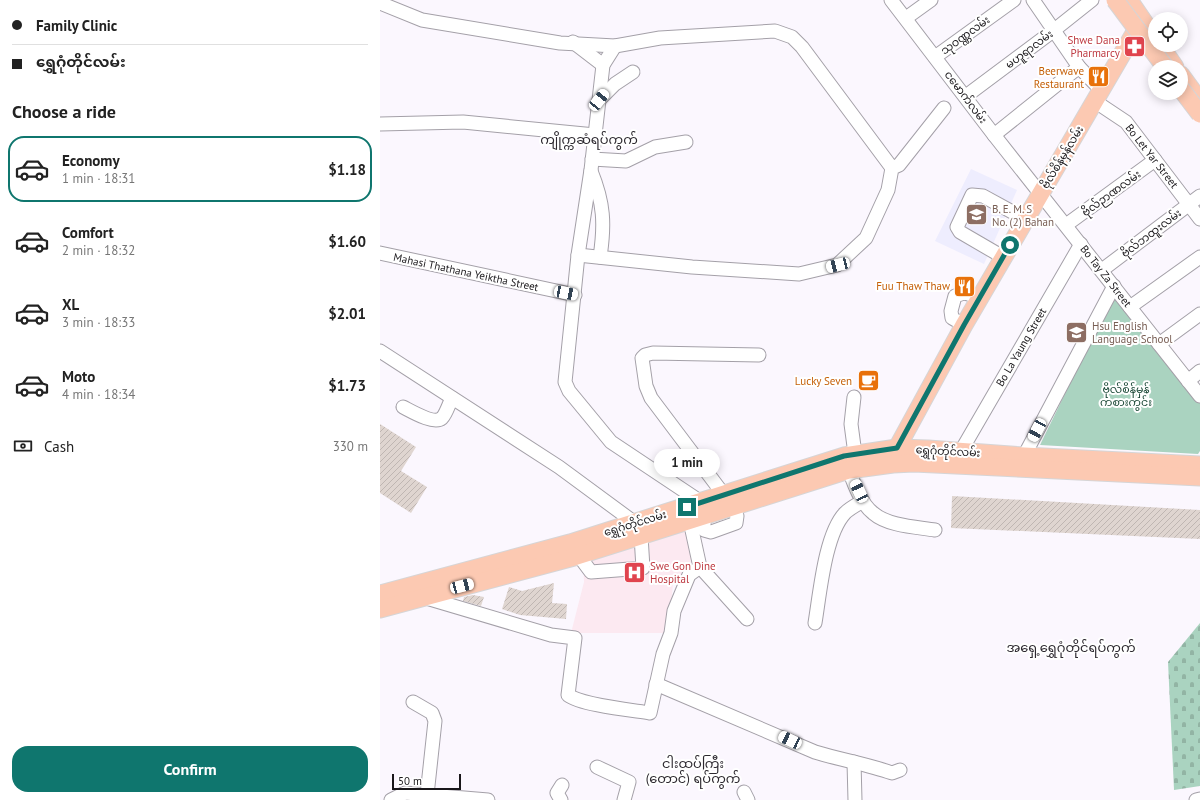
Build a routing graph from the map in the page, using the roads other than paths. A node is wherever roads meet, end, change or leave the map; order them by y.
1 (891, 0) edge
2 (931, 0) edge
3 (1014, 0) edge
4 (1033, 0) edge
5 (1092, 0) edge
6 (1129, 0) edge
7 (380, 3) edge
8 (1111, 4) edge
9 (906, 18) junction
10 (1142, 20) junction
11 (1148, 28) edge
12 (1053, 31) junction
13 (1133, 38) junction
14 (573, 42) junction
15 (615, 46) junction
16 (935, 57) junction
17 (1150, 60) edge
18 (1159, 60) edge
19 (603, 65) junction
20 (1080, 67) junction
21 (633, 72) dead end
22 (966, 96) junction
23 (1099, 96) junction
24 (1188, 98) edge
25 (1188, 99) edge
26 (599, 100) junction
27 (944, 108) dead end
28 (1200, 114) edge
29 (380, 124) edge
30 (1200, 124) edge
31 (595, 135) junction
32 (994, 135) junction
33 (686, 142) dead end
34 (1156, 160) junction
35 (591, 164) junction
36 (892, 168) junction
37 (1041, 193) junction
38 (1200, 196) edge
39 (1189, 204) junction
40 (1025, 219) junction
41 (1200, 219) edge
42 (1066, 225) junction
43 (1081, 244) junction
44 (380, 253) edge
45 (578, 255) junction
46 (600, 257) junction
47 (1003, 257) junction
48 (1200, 257) edge
49 (1102, 270) junction
50 (1114, 286) junction
51 (575, 295) junction
52 (1130, 307) junction
53 (1200, 314) edge
54 (1159, 344) junction
55 (380, 350) edge
56 (759, 355) dead end
57 (1200, 371) edge
58 (1188, 380) junction
59 (1200, 396) edge
60 (854, 397) dead end
61 (452, 398) junction
62 (403, 407) dead end
63 (961, 451) junction
64 (895, 456) junction
65 (849, 460) junction
66 (1023, 463) junction
67 (1199, 468) edge
68 (863, 501) junction
69 (729, 503) junction
70 (698, 512) junction
71 (638, 529) junction
72 (935, 530) dead end
73 (578, 556) junction
74 (700, 567) junction
75 (380, 594) edge
76 (421, 597) junction
77 (380, 609) edge
78 (747, 619) dead end
79 (815, 623) dead end
80 (656, 684) junction
81 (413, 702) dead end
82 (854, 762) junction
83 (597, 767) dead end
84 (900, 770) dead end
85 (562, 785) dead end
86 (427, 795) junction
87 (1200, 799) edge
88 (391, 800) edge
89 (488, 800) edge
90 (561, 800) edge
91 (624, 800) edge
92 (855, 800) edge
93 (1196, 800) edge

1 - 9 street, ငမောက်လမ်း
2 - 9 street
3 - 16 street, သုဝဏ္ဏလမ်း
4 - 12 street, Bo Let Yar Street
5 - 12 street, မဟူရာလမ်း
6 - 8 street
6 - 10 main road
7 - 14 street
8 - 13 main road
8 - 18 main road, bridge
9 - 16 street, ငမောက်လမ်း
10 - 11 main road
10 - 13 main road, ဗိုလ်စိန်မှန်လမ်း
12 - 20 street, Bo Let Yar Street
12 - 22 street, မဟူရာလမ်း
13 - 17 main road
13 - 23 main road, ဗိုလ်စိန်မှန်လမ်း
14 - 15 street
14 - 19 street
15 - 19 street
15 - 36 street
16 - 22 street, ငမောက်လမ်း
19 - 26 street
20 - 23 street, Bo Let Yar Street
20 - 32 street
21 - 26 street
22 - 32 street, ငမောက်လမ်း
23 - 34 street, Bo Let Yar Street
23 - 37 main road, ဗိုလ်စိန်မှန်လမ်း
24 - 28 main road, bridge
25 - 30 main road
26 - 31 street
27 - 36 street
29 - 31 street
31 - 35 street
32 - 37 street, ငမောက်လမ်း
33 - 35 street
34 - 39 street, Bo Let Yar Street
34 - 42 street, ဗိုလ်ဉာဏလမ်း
35 - 45 street
35 - 46 street
36 - 46 street
37 - 40 main road, ဗိုလ်စိန်မှန်လမ်း
37 - 42 street, Bo Tay Za Street
38 - 39 street, ဗိုလ်ဘထူးလမ်း
39 - 41 street, Bo Let Yar Street
39 - 49 street, ဗိုလ်ဘထူးလမ်း
40 - 47 main road, ဗိုလ်စိန်မှန်လမ်း
40 - 47 street
42 - 43 street, Bo Tay Za Street
43 - 49 street, Bo Tay Za Street
43 - 63 street, Bo La Yaung Street
44 - 51 street, Mahasi Thathana Yeiktha Street
45 - 46 street
45 - 51 street
47 - 64 main road, ဗိုလ်စိန်မှန်လမ်း
48 - 52 street
49 - 50 street, Bo Tay Za Street
50 - 52 street, Bo Tay Za Street
50 - 66 street
51 - 70 street
52 - 54 street, Bo Tay Za Street
53 - 54 street
54 - 58 street, Bo Tay Za Street
55 - 61 street
56 - 69 street
57 - 58 street
58 - 59 street, Bo Tay Za Street
60 - 65 street
61 - 62 street
61 - 71 street
63 - 64 main road, ရွှေဂုံတိုင်လမ်း
63 - 66 main road, ရွှေဂုံတိုင်လမ်း
64 - 65 main road, ရွှေဂုံတိုင်လမ်း
64 - 66 main road, ရွှေဂုံတိုင်လမ်း
65 - 68 street
65 - 69 main road, ရွှေဂုံတိုင်လမ်း
66 - 67 main road, ရွှေဂုံတိုင်လမ်း
68 - 72 street
68 - 79 street
69 - 70 main road, ရွှေဂုံတိုင်လမ်း
69 - 70 street
70 - 71 main road, ရွှေဂုံတိုင်လမ်း
70 - 74 street
71 - 73 main road, ရွှေဂုံတိုင်လမ်း
71 - 73 street
71 - 75 main road, ရွှေဂုံတိုင်လမ်း
73 - 76 main road, ရွှေဂုံတိုင်လမ်း
74 - 78 street
74 - 80 street
76 - 77 main road, ရွှေဂုံတိုင်လမ်း
76 - 80 street
80 - 82 street
81 - 86 street
82 - 84 street
82 - 92 street
83 - 91 street
85 - 90 street
86 - 88 street
86 - 89 street
87 - 93 street

